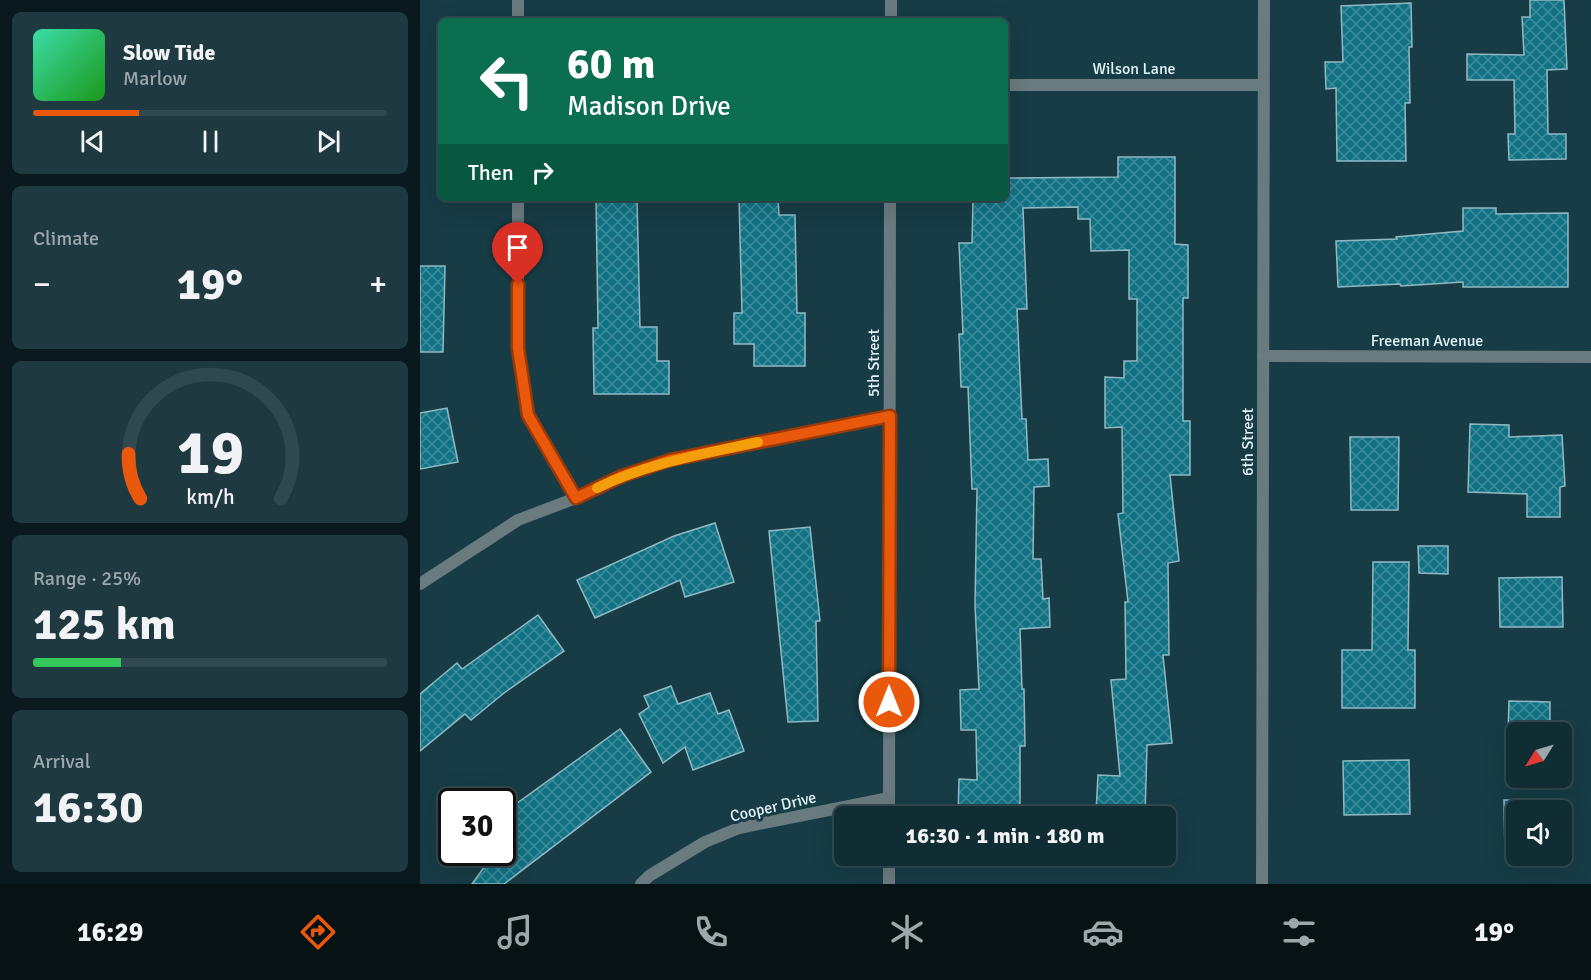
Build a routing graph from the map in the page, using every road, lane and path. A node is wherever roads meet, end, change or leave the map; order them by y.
1 (518, 0) edge
2 (891, 0) edge
3 (1264, 0) edge
4 (518, 18) edge
5 (891, 18) edge
6 (1008, 85) edge
7 (1263, 85) junction
8 (518, 201) edge
9 (890, 201) edge
10 (1263, 356) junction
11 (1591, 357) edge
12 (890, 416) junction
13 (576, 498) junction
14 (420, 584) edge
15 (889, 798) junction
16 (889, 806) edge
17 (889, 866) edge
18 (641, 884) edge
19 (889, 884) edge
20 (1262, 884) edge

1 - 4 street
2 - 5 street
3 - 7 street, 6th Street
6 - 7 street, Wilson Lane
7 - 10 street, 6th Street
8 - 13 street
9 - 12 street, 5th Street
10 - 11 street, Freeman Avenue
10 - 20 street, 6th Street
12 - 13 street
12 - 15 street, 5th Street
13 - 14 street
15 - 16 street, 5th Street
15 - 18 street, Cooper Drive
17 - 19 street

